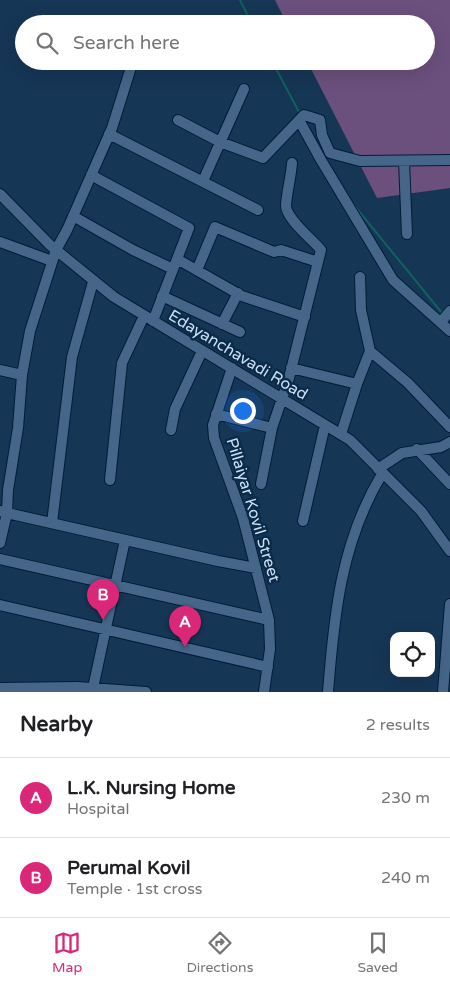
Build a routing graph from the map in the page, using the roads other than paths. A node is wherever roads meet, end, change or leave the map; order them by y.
1 (130, 70) edge
2 (244, 89) dead end
3 (302, 118) junction
4 (178, 120) dead end
5 (109, 134) junction
6 (220, 142) junction
7 (404, 160) junction
8 (450, 160) edge
9 (292, 163) dead end
10 (91, 175) junction
11 (202, 181) junction
12 (0, 194) edge
13 (258, 210) dead end
14 (73, 216) junction
15 (407, 234) dead end
16 (0, 242) edge
17 (56, 250) junction
18 (177, 259) junction
19 (52, 262) junction
20 (318, 262) junction
21 (173, 269) junction
22 (197, 270) junction
23 (360, 278) dead end
24 (93, 282) junction
25 (238, 293) junction
26 (162, 296) junction
27 (450, 311) edge
28 (305, 317) junction
29 (148, 319) junction
30 (441, 322) junction
31 (222, 324) junction
32 (450, 331) edge
33 (240, 332) dead end
34 (202, 351) junction
35 (370, 351) junction
36 (232, 368) junction
37 (292, 368) junction
38 (0, 370) edge
39 (22, 375) junction
40 (357, 384) junction
41 (283, 398) junction
42 (216, 414) junction
43 (326, 425) junction
44 (450, 427) edge
45 (272, 428) junction
46 (170, 430) dead end
47 (340, 434) junction
48 (450, 442) edge
49 (417, 449) junction
50 (380, 472) junction
51 (110, 480) dead end
52 (260, 484) dead end
53 (450, 484) edge
54 (4, 512) edge
55 (303, 521) dead end
56 (52, 524) junction
57 (125, 540) junction
58 (0, 543) edge
59 (450, 551) edge
60 (0, 559) edge
61 (256, 568) junction
62 (115, 585) junction
63 (450, 604) edge
64 (0, 605) edge
65 (269, 620) junction
66 (105, 630) junction
67 (268, 667) junction
68 (0, 688) edge
69 (93, 688) junction
70 (78, 690) edge
71 (146, 692) edge
72 (264, 692) edge
73 (328, 692) edge
74 (443, 692) edge

1 - 5 street
2 - 6 street
3 - 6 street
3 - 7 street
3 - 30 street
4 - 6 street
5 - 10 street
5 - 11 street
6 - 11 street
7 - 8 street
7 - 15 street
9 - 20 street
10 - 14 street
10 - 18 street
11 - 13 street
12 - 17 street, Edayanchavadi Road
14 - 17 street
14 - 21 street
16 - 19 street
17 - 19 street
17 - 24 street, Edayanchavadi Road
18 - 21 street
18 - 22 street
19 - 39 street
20 - 22 street
20 - 28 street
21 - 26 street
22 - 25 street
23 - 35 street
24 - 29 street, Edayanchavadi Road
24 - 56 street
25 - 28 street
25 - 31 street
26 - 29 street
26 - 31 street
27 - 30 street
28 - 37 street
29 - 34 street, Edayanchavadi Road
29 - 51 street
30 - 32 street
31 - 33 street
34 - 36 street, Edayanchavadi Road
34 - 46 street
35 - 40 street
35 - 44 street
36 - 41 street, Edayanchavadi Road
36 - 42 street, Pillaiyar Kovil Street
37 - 40 street
37 - 41 street
38 - 39 street
39 - 54 street
40 - 47 street
41 - 43 street, Edayanchavadi Road
41 - 45 street
42 - 45 street
42 - 61 street, Pillaiyar Kovil Street
43 - 47 street, Edayanchavadi Road
43 - 55 street
45 - 52 street
47 - 50 street, Edayanchavadi Road
48 - 49 street
49 - 50 street
49 - 53 street
50 - 59 street, Edayanchavadi Road
50 - 73 street
54 - 56 street
54 - 58 street
56 - 57 street
57 - 61 street
57 - 62 street
60 - 62 street
61 - 65 street, Pillaiyar Kovil Street
62 - 65 street
62 - 66 street
63 - 74 street
64 - 66 street
65 - 67 street, Pillaiyar Kovil Street
66 - 67 street
66 - 69 street
67 - 72 street, Pillaiyar Kovil Street
68 - 70 street
69 - 70 street
69 - 71 street

